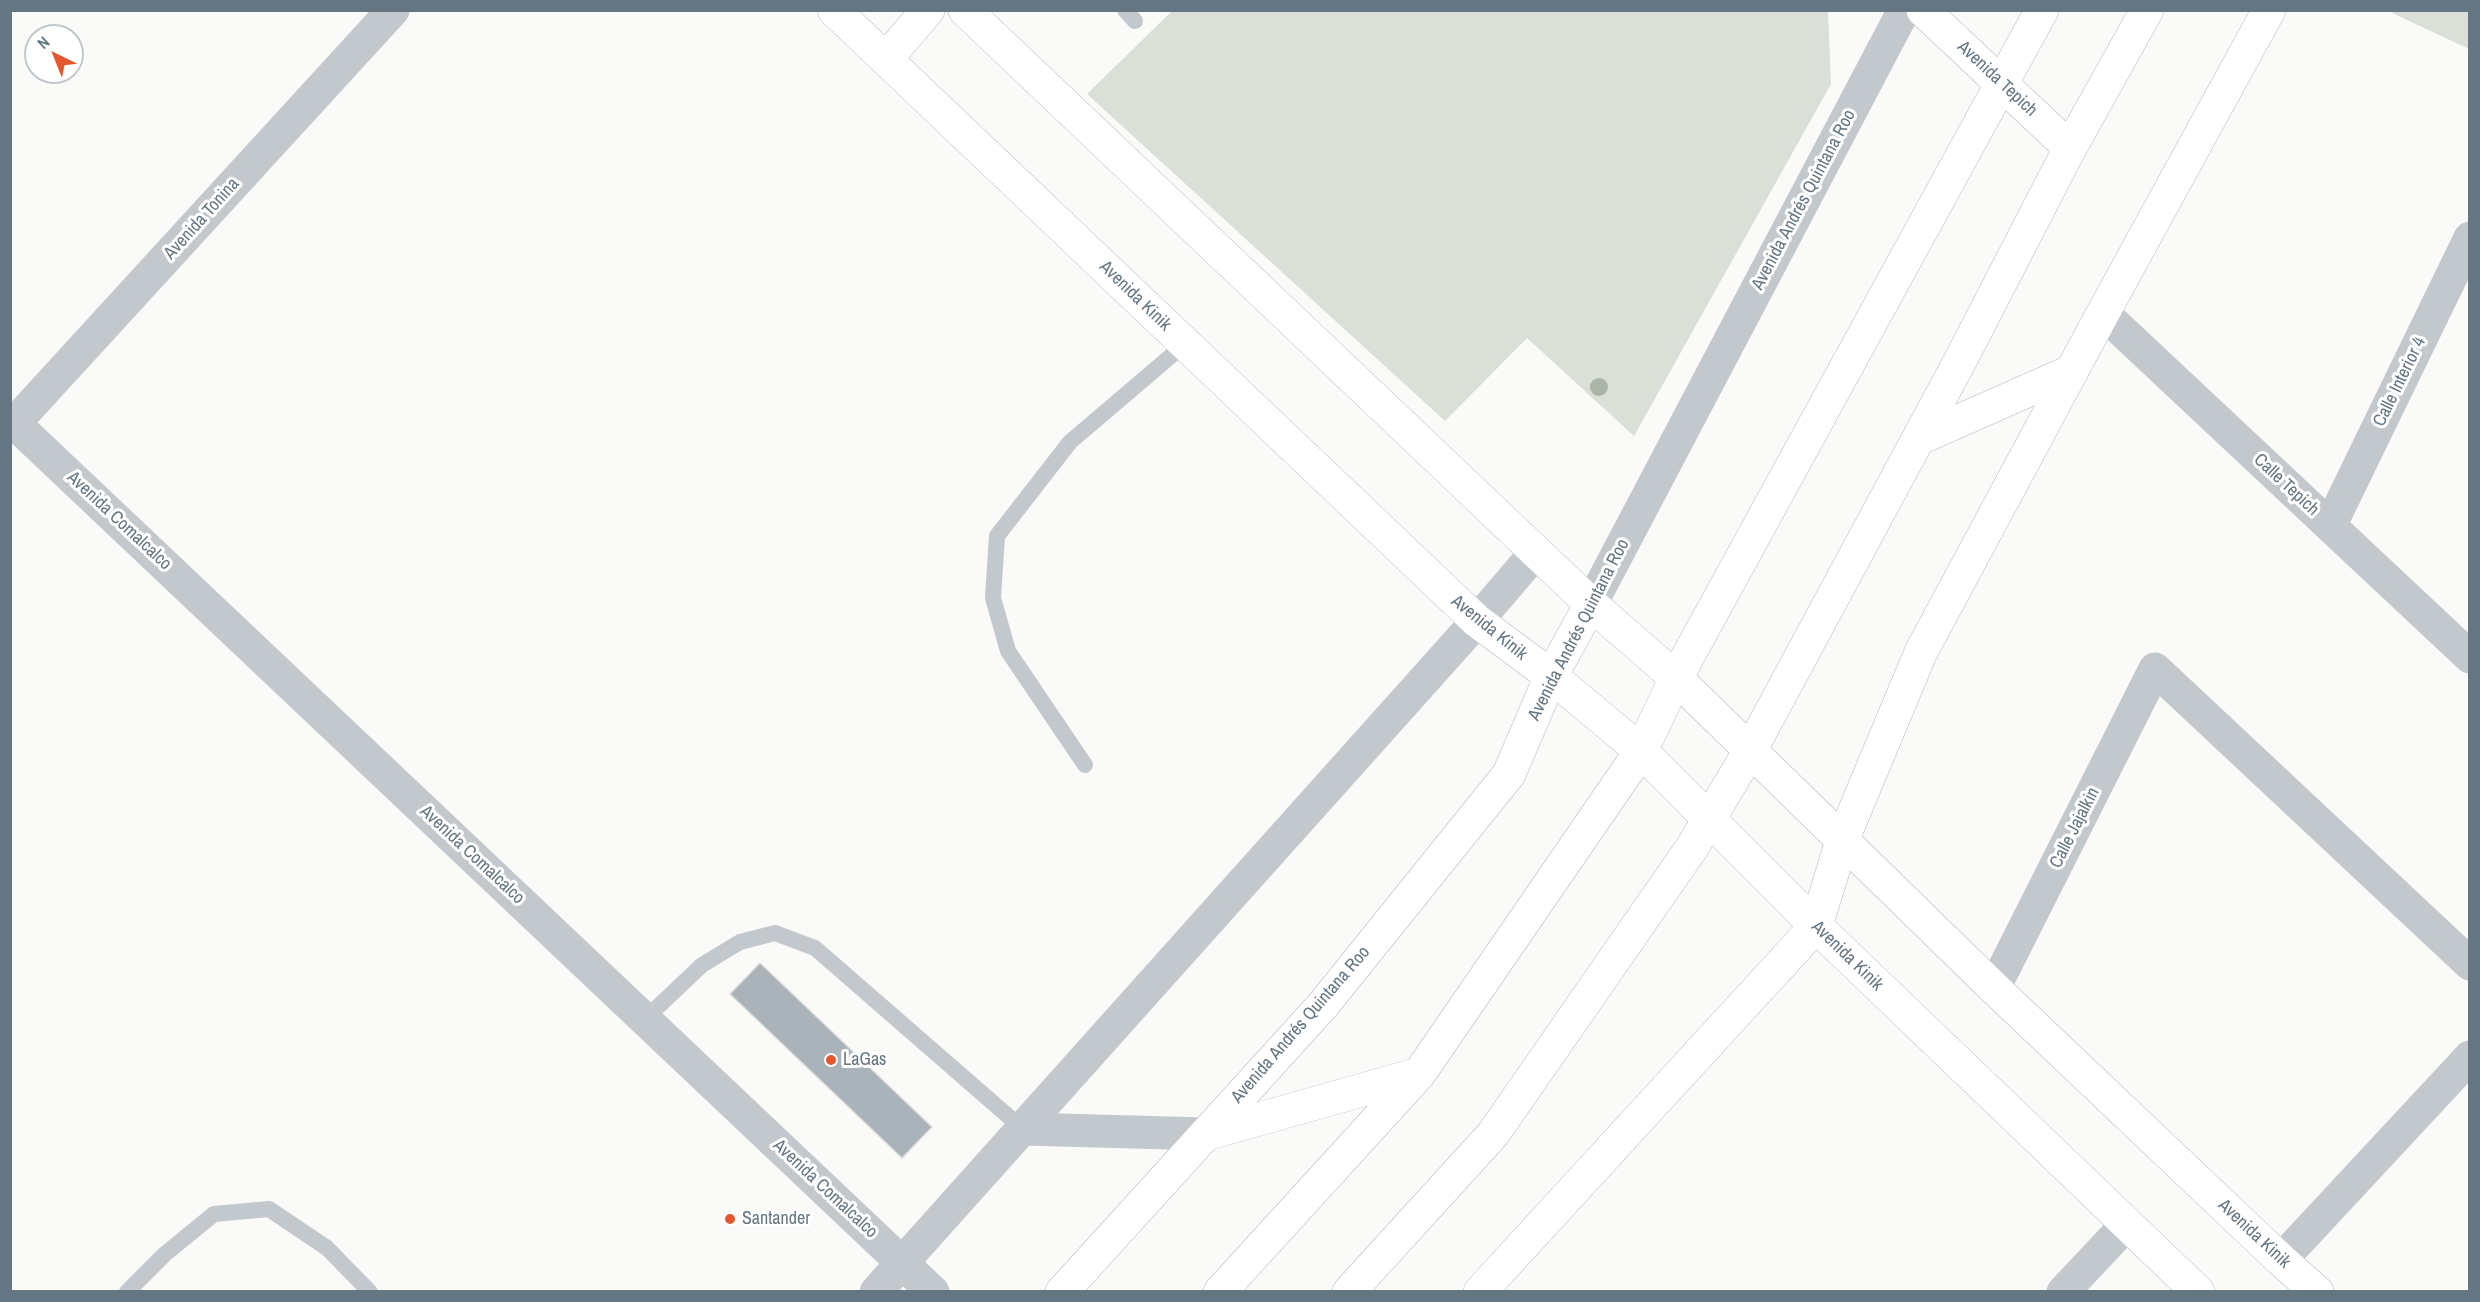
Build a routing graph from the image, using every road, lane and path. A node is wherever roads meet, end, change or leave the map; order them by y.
1 (393, 10) edge
2 (834, 10) edge
3 (928, 10) edge
4 (965, 10) edge
5 (1904, 10) edge
6 (1923, 10) edge
7 (2042, 10) edge
8 (2147, 10) edge
9 (2269, 10) edge
10 (886, 58) junction
11 (2003, 84) junction
12 (2070, 148) junction
13 (2469, 238) edge
14 (2103, 313) junction
15 (1185, 344) junction
16 (2072, 371) junction
17 (12, 424) edge
18 (1918, 439) junction
19 (2330, 526) junction
20 (1536, 552) junction
21 (1591, 604) junction
22 (1477, 621) junction
23 (2469, 657) edge
24 (1551, 676) junction
25 (1676, 678) junction
26 (1641, 751) junction
27 (1750, 751) junction
28 (1085, 765) dead end
29 (1708, 820) junction
30 (1842, 841) junction
31 (1816, 926) junction
32 (2469, 964) edge
33 (1994, 988) junction
34 (645, 1019) junction
35 (2469, 1057) edge
36 (1419, 1074) junction
37 (1023, 1129) junction
38 (1206, 1134) junction
39 (2127, 1224) junction
40 (2281, 1260) junction
41 (903, 1263) junction
42 (127, 1292) edge
43 (370, 1292) edge
44 (876, 1292) edge
45 (933, 1292) edge
46 (1062, 1292) edge
47 (1220, 1292) edge
48 (1349, 1292) edge
49 (1480, 1292) edge
50 (2064, 1292) edge
51 (2198, 1292) edge
52 (2317, 1292) edge

1 - 17 street, Avenida Tonina
2 - 10 main road, Avenida Kinik
3 - 10 main road
4 - 20 main road, Avenida Kinik
5 - 21 street, Avenida Andrés Quintana Roo
6 - 11 main road, Avenida Tepich
7 - 11 main road
8 - 12 main road
9 - 14 main road
10 - 15 main road, Avenida Kinik
11 - 12 main road, Avenida Tepich
11 - 25 main road
12 - 18 main road
13 - 19 street, Calle Interior 4
14 - 16 main road
14 - 19 street, Calle Tepich
15 - 22 main road, Avenida Kinik
15 - 28 lane
16 - 18 main road
16 - 30 main road
17 - 34 street, Avenida Comalcalco
18 - 27 main road
19 - 23 street, Calle Tepich
20 - 21 main road, Avenida Kinik
20 - 22 street
21 - 24 main road, Avenida Andrés Quintana Roo
21 - 25 main road, Avenida Kinik
22 - 24 main road, Avenida Kinik
22 - 37 street
24 - 26 main road, Avenida Kinik
24 - 38 main road, Avenida Andrés Quintana Roo
25 - 26 main road
25 - 27 main road, Avenida Kinik
26 - 29 main road, Avenida Kinik
26 - 36 main road
27 - 29 main road
27 - 30 main road, Avenida Kinik
29 - 31 main road, Avenida Kinik
29 - 48 main road
30 - 31 main road
30 - 33 main road, Avenida Kinik
31 - 39 main road, Avenida Kinik
31 - 49 main road
32 - 33 street, Calle Jajalkin
33 - 40 main road, Avenida Kinik
34 - 37 lane
34 - 41 street, Avenida Comalcalco
35 - 40 street
36 - 38 main road
36 - 47 main road
37 - 38 street
37 - 41 street
38 - 46 main road, Avenida Andrés Quintana Roo
39 - 50 street
39 - 51 main road, Avenida Kinik
40 - 52 main road, Avenida Kinik
41 - 44 street
41 - 45 street, Avenida Comalcalco
42 - 43 lane

